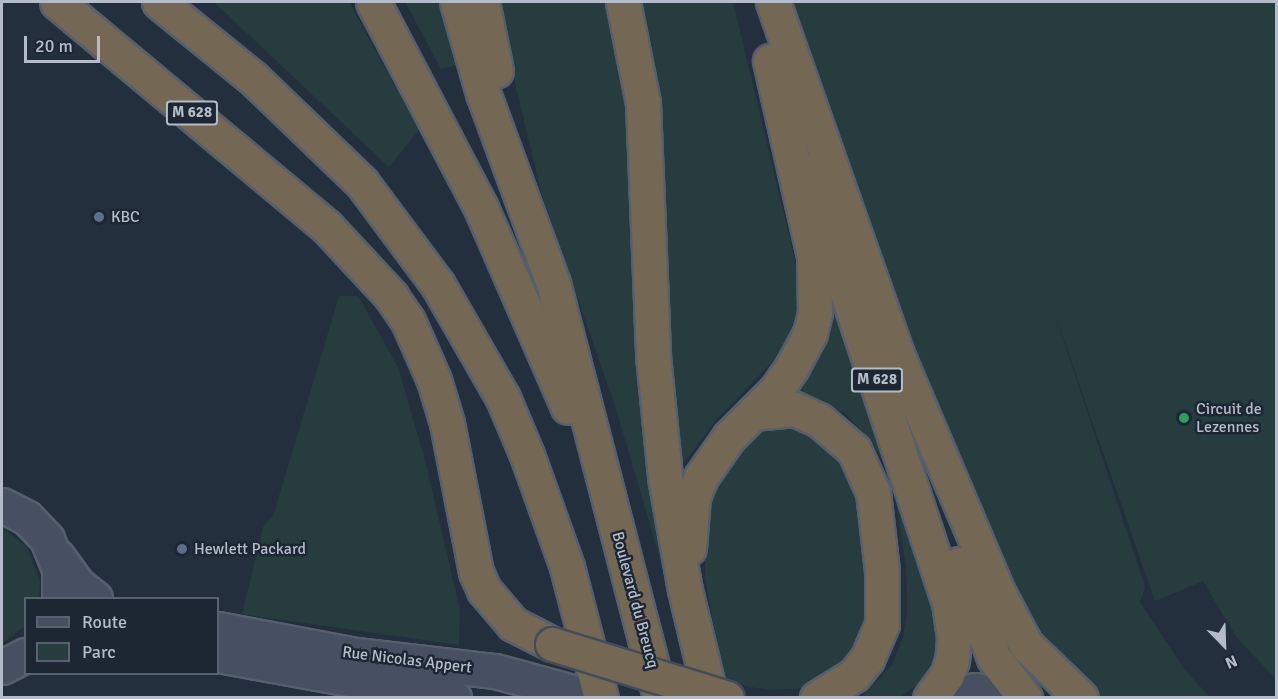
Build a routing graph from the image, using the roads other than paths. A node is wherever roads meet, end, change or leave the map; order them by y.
1 (57, 2) edge
2 (159, 2) edge
3 (373, 2) edge
4 (457, 2) edge
5 (482, 2) edge
6 (751, 2) edge
7 (773, 2) edge
8 (627, 15) edge
9 (770, 61) junction
10 (518, 182) junction
11 (896, 352) junction
12 (753, 413) junction
13 (608, 503) junction
14 (2, 505) edge
15 (52, 549) junction
16 (59, 597) edge
17 (94, 597) edge
18 (219, 629) edge
19 (701, 651) junction
20 (219, 655) edge
21 (454, 698) edge
22 (595, 698) edge
23 (601, 698) edge
24 (660, 698) edge
25 (711, 698) edge
26 (727, 698) edge
27 (817, 698) edge
28 (930, 698) edge
29 (938, 698) edge
30 (1014, 698) edge
31 (1025, 698) edge
32 (1081, 698) edge

1 - 26 highway, M 628, bridge
2 - 23 highway
3 - 13 highway
4 - 10 highway
5 - 10 highway
6 - 9 highway, M 628
7 - 11 highway, M 628
8 - 19 highway
9 - 12 highway, M 628
9 - 28 highway, M 628
10 - 13 highway
11 - 31 highway, M 628
11 - 32 highway, M 628
12 - 19 highway, M 628
12 - 27 highway
13 - 24 highway, Boulevard du Breucq
14 - 15 main road
15 - 16 main road
15 - 17 main road
18 - 22 main road, Rue Nicolas Appert
19 - 25 highway
20 - 21 main road, Rue Nicolas Appert
29 - 30 main road

